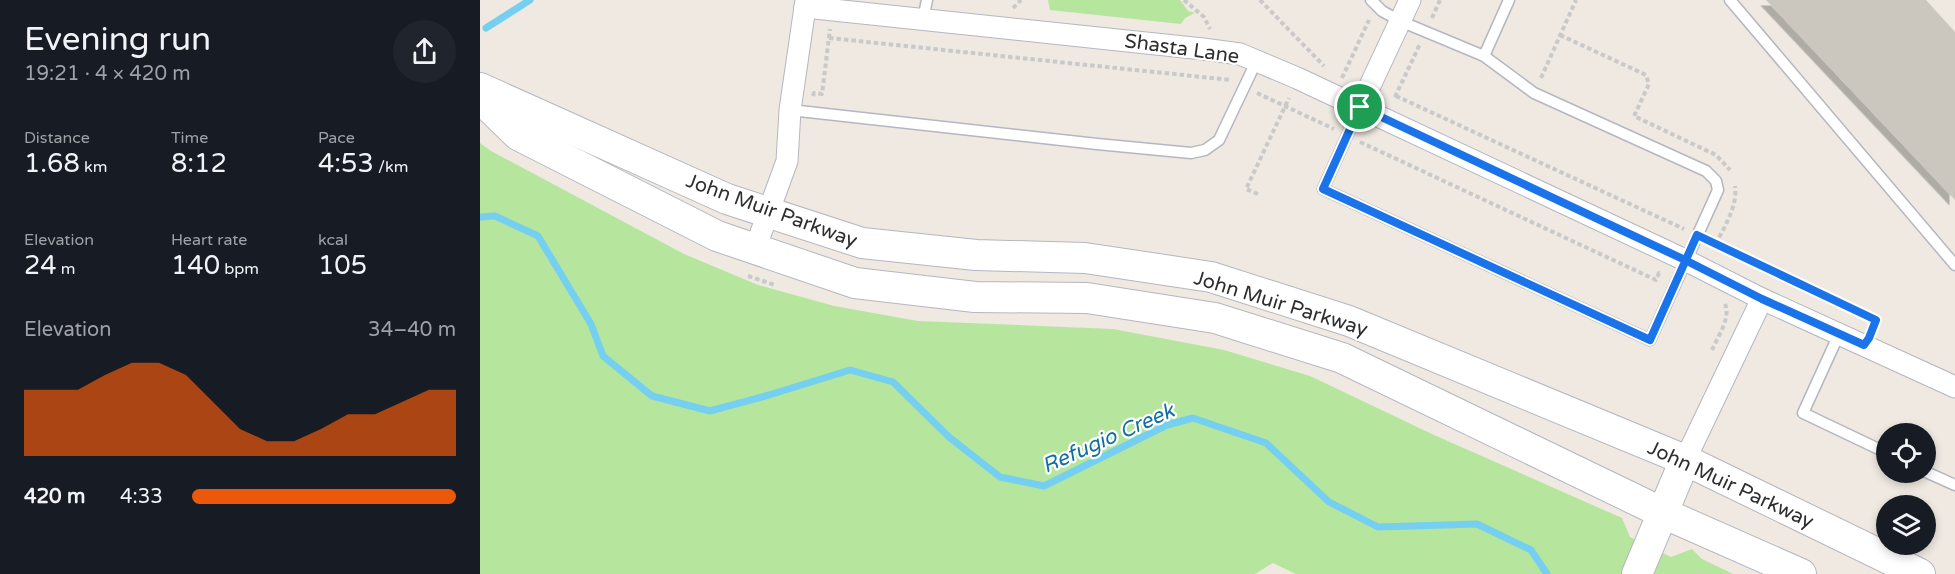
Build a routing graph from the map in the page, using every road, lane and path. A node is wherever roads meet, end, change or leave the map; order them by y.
1 (1021, 0) edge
2 (1184, 0) edge
3 (1260, 0) edge
4 (1371, 0) edge
5 (1410, 0) edge
6 (1509, 0) edge
7 (1576, 0) edge
8 (1730, 0) edge
9 (806, 3) edge
10 (1012, 9) dead end
11 (832, 10) junction
12 (925, 10) edge
13 (1400, 21) junction
14 (1210, 30) dead end
15 (1560, 35) junction
16 (1484, 56) junction
17 (1257, 60) junction
18 (1325, 66) dead end
19 (1297, 78) junction
20 (480, 88) edge
21 (1534, 93) junction
22 (1396, 96) dead end
23 (480, 98) edge
24 (1360, 107) junction
25 (790, 110) junction
26 (812, 112) junction
27 (1731, 172) dead end
28 (1735, 183) dead end
29 (1258, 194) dead end
30 (769, 213) junction
31 (1697, 235) junction
32 (1716, 244) junction
33 (1685, 260) junction
34 (748, 261) junction
35 (1955, 264) edge
36 (782, 287) dead end
37 (1762, 299) junction
38 (1839, 334) junction
39 (1864, 345) junction
40 (1955, 387) edge
41 (1876, 448) edge
42 (1685, 460) junction
43 (1936, 476) edge
44 (1955, 485) edge
45 (1663, 513) junction
46 (1642, 563) edge
47 (1801, 574) edge
48 (1920, 574) edge

1 - 10 path
2 - 14 path
3 - 18 path
4 - 13 lane
5 - 13 street
6 - 16 lane
7 - 15 path
8 - 35 lane
9 - 11 street, Shasta Lane
9 - 25 street
11 - 12 street, Shasta Lane
11 - 26 path
12 - 17 street, Shasta Lane
13 - 16 lane
13 - 24 street
15 - 21 path
15 - 27 path
16 - 21 lane
17 - 19 street, Shasta Lane
17 - 26 lane
19 - 24 street, Shasta Lane
19 - 29 path
20 - 30 main road, John Muir Parkway
21 - 31 lane
22 - 31 path
23 - 34 main road, John Muir Parkway
24 - 33 street, Shasta Lane
24 - 33 lane
25 - 26 lane
25 - 30 street
28 - 32 path
30 - 34 street
30 - 42 main road, John Muir Parkway
31 - 32 path
31 - 33 lane
32 - 39 path
33 - 37 street, Shasta Lane
34 - 36 path
34 - 45 main road, John Muir Parkway
37 - 38 street, Shasta Lane
37 - 42 street
38 - 39 street, Shasta Lane
38 - 41 lane
39 - 40 street, Shasta Lane
42 - 45 main road
42 - 48 main road, John Muir Parkway
43 - 44 lane
45 - 46 main road
45 - 47 main road, John Muir Parkway

